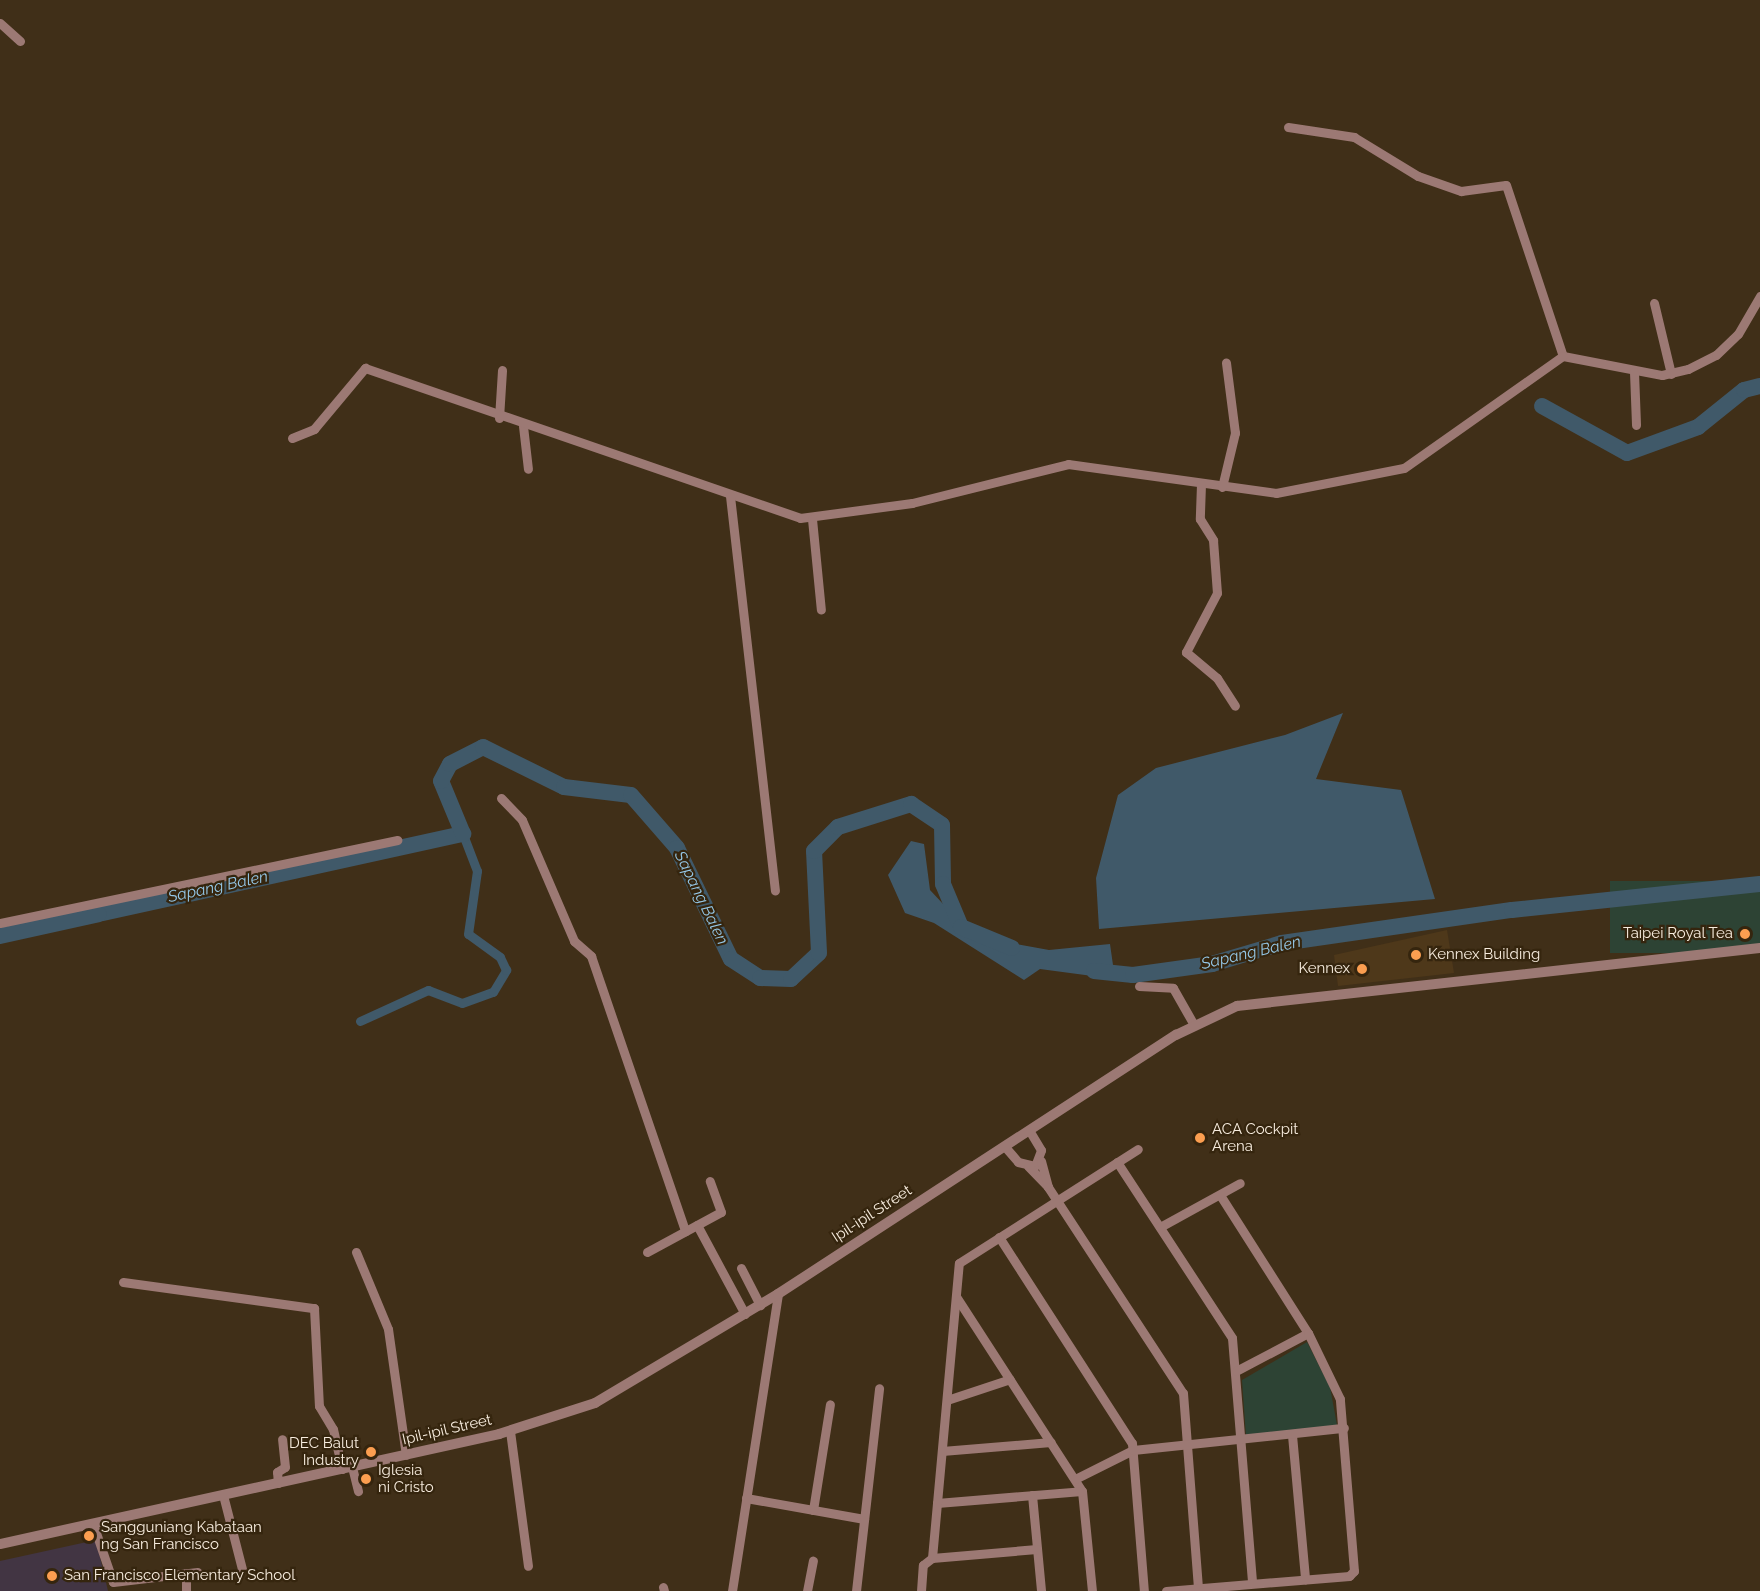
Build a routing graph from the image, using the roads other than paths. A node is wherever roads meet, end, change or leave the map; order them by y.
1 (0, 23) edge
2 (20, 41) dead end
3 (1288, 127) dead end
4 (1760, 296) edge
5 (1654, 303) dead end
6 (1563, 356) junction
7 (1226, 363) dead end
8 (502, 370) dead end
9 (1634, 372) junction
10 (1671, 374) junction
11 (499, 418) junction
12 (1636, 425) dead end
13 (523, 426) junction
14 (292, 438) dead end
15 (528, 469) dead end
16 (1201, 484) junction
17 (1222, 487) junction
18 (730, 496) junction
19 (812, 519) junction
20 (821, 610) dead end
21 (1235, 705) dead end
22 (501, 798) dead end
23 (397, 840) dead end
24 (775, 890) dead end
25 (0, 923) edge
26 (1760, 948) edge
27 (1139, 986) dead end
28 (1194, 1026) junction
29 (1030, 1132) junction
30 (1006, 1148) junction
31 (1138, 1149) dead end
32 (1041, 1161) junction
33 (1117, 1162) junction
34 (1028, 1166) junction
35 (710, 1181) dead end
36 (1240, 1183) dead end
37 (1048, 1187) junction
38 (1220, 1195) junction
39 (1058, 1200) junction
40 (697, 1225) junction
41 (1160, 1227) junction
42 (685, 1231) junction
43 (999, 1237) junction
44 (356, 1252) dead end
45 (647, 1252) dead end
46 (741, 1268) dead end
47 (123, 1282) dead end
48 (778, 1294) junction
49 (957, 1298) junction
50 (760, 1305) junction
51 (745, 1314) junction
52 (1308, 1333) junction
53 (1236, 1371) junction
54 (1010, 1379) junction
55 (879, 1388) dead end
56 (947, 1400) junction
57 (830, 1404) dead end
58 (1344, 1428) junction
59 (510, 1431) junction
60 (1292, 1435) junction
61 (282, 1439) dead end
62 (1242, 1441) junction
63 (1051, 1443) junction
64 (1187, 1446) junction
65 (942, 1450) junction
66 (1133, 1450) junction
67 (406, 1455) junction
68 (347, 1468) junction
69 (1075, 1479) junction
70 (278, 1483) junction
71 (358, 1491) dead end
72 (1082, 1491) junction
73 (223, 1495) junction
74 (1032, 1496) junction
75 (746, 1498) junction
76 (937, 1503) junction
77 (813, 1510) junction
78 (864, 1519) junction
79 (93, 1524) junction
80 (0, 1544) edge
81 (1037, 1549) junction
82 (932, 1558) junction
83 (813, 1561) dead end
84 (528, 1566) dead end
85 (242, 1569) dead end
86 (197, 1572) dead end
87 (186, 1573) junction
88 (1305, 1579) junction
89 (1252, 1582) junction
90 (1198, 1588) junction
91 (186, 1591) edge
92 (732, 1591) edge
93 (807, 1591) edge
94 (856, 1591) edge
95 (921, 1591) edge
96 (1041, 1591) edge
97 (1092, 1591) edge
98 (1144, 1591) edge
99 (1166, 1591) edge

1 - 2 street
3 - 6 street
4 - 10 street
5 - 10 street
6 - 9 street
6 - 17 street
7 - 17 street
8 - 11 street
9 - 10 street
9 - 12 street
11 - 13 street
11 - 14 street
13 - 15 street
13 - 18 street
16 - 17 street
16 - 19 street
16 - 21 street
18 - 19 street
18 - 24 street
19 - 20 street
22 - 42 street
23 - 25 street
26 - 28 street, Ipil-ipil Street
27 - 28 street
28 - 29 street, Ipil-ipil Street
29 - 30 street, Ipil-ipil Street
29 - 32 street
30 - 34 street
30 - 48 street, Ipil-ipil Street
31 - 33 street
32 - 34 street
32 - 37 street
33 - 39 street
33 - 41 street
34 - 37 street
35 - 40 street
36 - 38 street
37 - 39 street
38 - 41 street
38 - 52 street
39 - 43 street
39 - 64 street
40 - 42 street
40 - 51 street
41 - 53 street
42 - 45 street
43 - 49 street
43 - 66 street
44 - 67 street
46 - 50 street
47 - 68 street
48 - 50 street, Ipil-ipil Street
48 - 75 street
49 - 54 street
49 - 56 street
50 - 51 street, Ipil-ipil Street
51 - 59 street, Ipil-ipil Street
52 - 53 street
52 - 58 street
53 - 62 street
54 - 56 street
54 - 63 street
55 - 78 street
56 - 65 street
57 - 77 street
58 - 60 street
58 - 88 street
59 - 67 street, Ipil-ipil Street
59 - 84 street
60 - 62 street
60 - 88 street
61 - 70 street
62 - 64 street
62 - 89 street
63 - 65 street
63 - 69 street
64 - 66 street
64 - 90 street
65 - 76 street
66 - 69 street
66 - 98 street
67 - 68 street, Ipil-ipil Street
68 - 70 street, Ipil-ipil Street
68 - 71 street
69 - 72 street
70 - 73 street, Ipil-ipil Street
72 - 74 street
72 - 97 street
73 - 79 street, Ipil-ipil Street
73 - 85 street
74 - 76 street
74 - 81 street
75 - 77 street
75 - 92 street
76 - 82 street
77 - 78 street
78 - 94 street
79 - 80 street, Ipil-ipil Street
79 - 87 street
81 - 82 street
81 - 96 street
82 - 95 street
83 - 93 street
86 - 87 street
87 - 91 street
88 - 89 street
89 - 90 street
90 - 99 street

